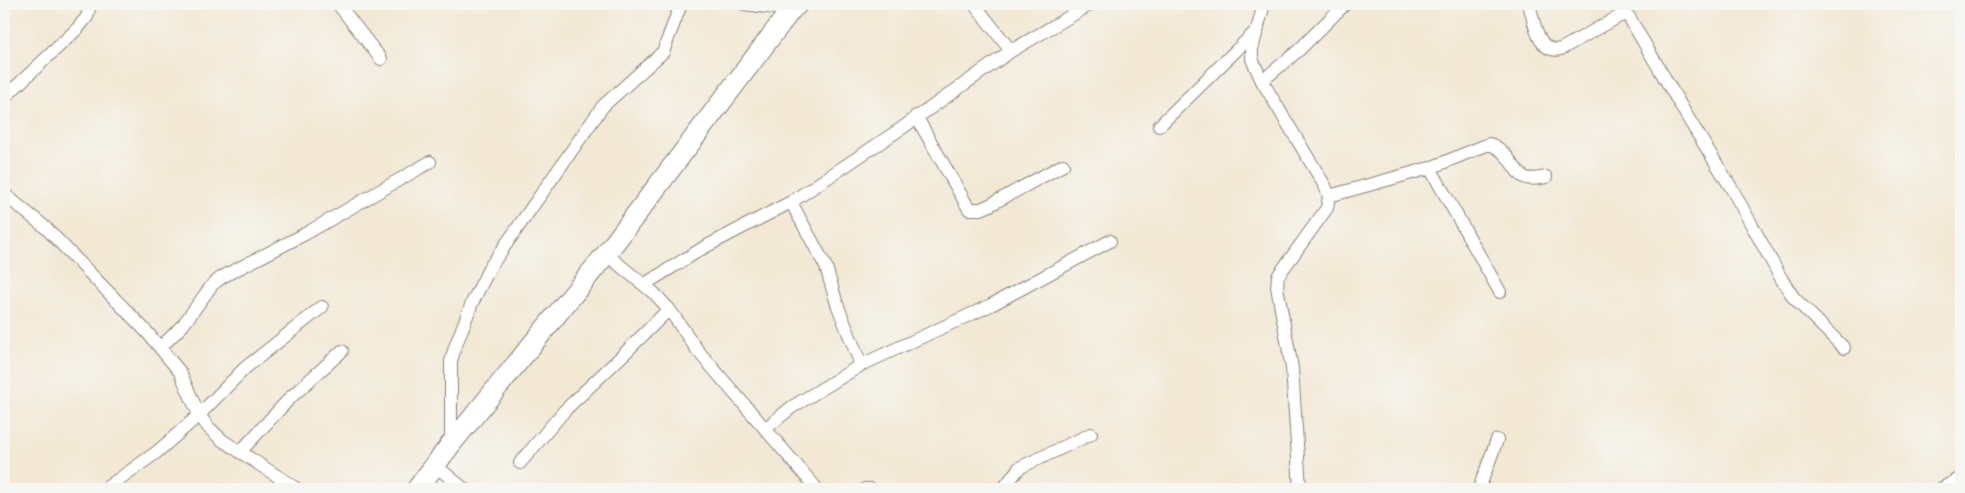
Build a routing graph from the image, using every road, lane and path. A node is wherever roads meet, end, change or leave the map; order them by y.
1 (90, 4) edge
2 (338, 4) edge
3 (681, 4) edge
4 (744, 4) edge
5 (974, 4) edge
6 (1091, 4) edge
7 (1264, 4) edge
8 (1345, 4) edge
9 (1529, 4) edge
10 (794, 7) edge
11 (1258, 29) junction
12 (1011, 51) junction
13 (380, 59) dead end
14 (1262, 81) junction
15 (4, 98) edge
16 (916, 116) junction
17 (1159, 126) dead end
18 (430, 162) dead end
19 (1063, 165) dead end
20 (1430, 168) junction
21 (1546, 177) dead end
22 (4, 194) edge
23 (1329, 196) junction
24 (791, 202) junction
25 (1110, 241) dead end
26 (606, 254) junction
27 (645, 284) junction
28 (1500, 292) dead end
29 (322, 307) dead end
30 (669, 309) junction
31 (161, 347) junction
32 (1844, 348) dead end
33 (342, 351) dead end
34 (861, 365) junction
35 (199, 415) junction
36 (765, 429) junction
37 (1091, 434) dead end
38 (1497, 440) dead end
39 (451, 444) junction
40 (240, 452) junction
41 (520, 463) dead end
42 (436, 466) junction
43 (1961, 478) edge
44 (105, 489) edge
45 (296, 489) edge
46 (417, 489) edge
47 (464, 489) edge
48 (816, 489) edge
49 (865, 489) edge
50 (870, 489) edge
51 (1004, 489) edge
52 (1300, 489) edge
53 (1480, 489) edge
54 (1941, 489) edge

1 - 15 street
2 - 13 street
3 - 39 street
4 - 10 street
5 - 12 street
6 - 12 street
7 - 11 street
8 - 14 street
9 - 32 street
10 - 26 main road
11 - 14 street
11 - 17 street
12 - 16 street
14 - 23 street
16 - 19 street
16 - 24 street
18 - 31 street
20 - 21 street
20 - 23 street
20 - 28 street
22 - 31 street
23 - 52 street
24 - 27 street
24 - 34 street
25 - 34 street
26 - 27 street
26 - 39 main road
27 - 30 street
29 - 35 street
30 - 36 street
30 - 41 street
31 - 35 street
33 - 40 street
34 - 36 street
35 - 40 street
35 - 44 street
36 - 48 street
37 - 51 street
38 - 53 street
39 - 42 main road
40 - 45 street
42 - 46 main road
42 - 47 street
43 - 54 street
49 - 50 street

